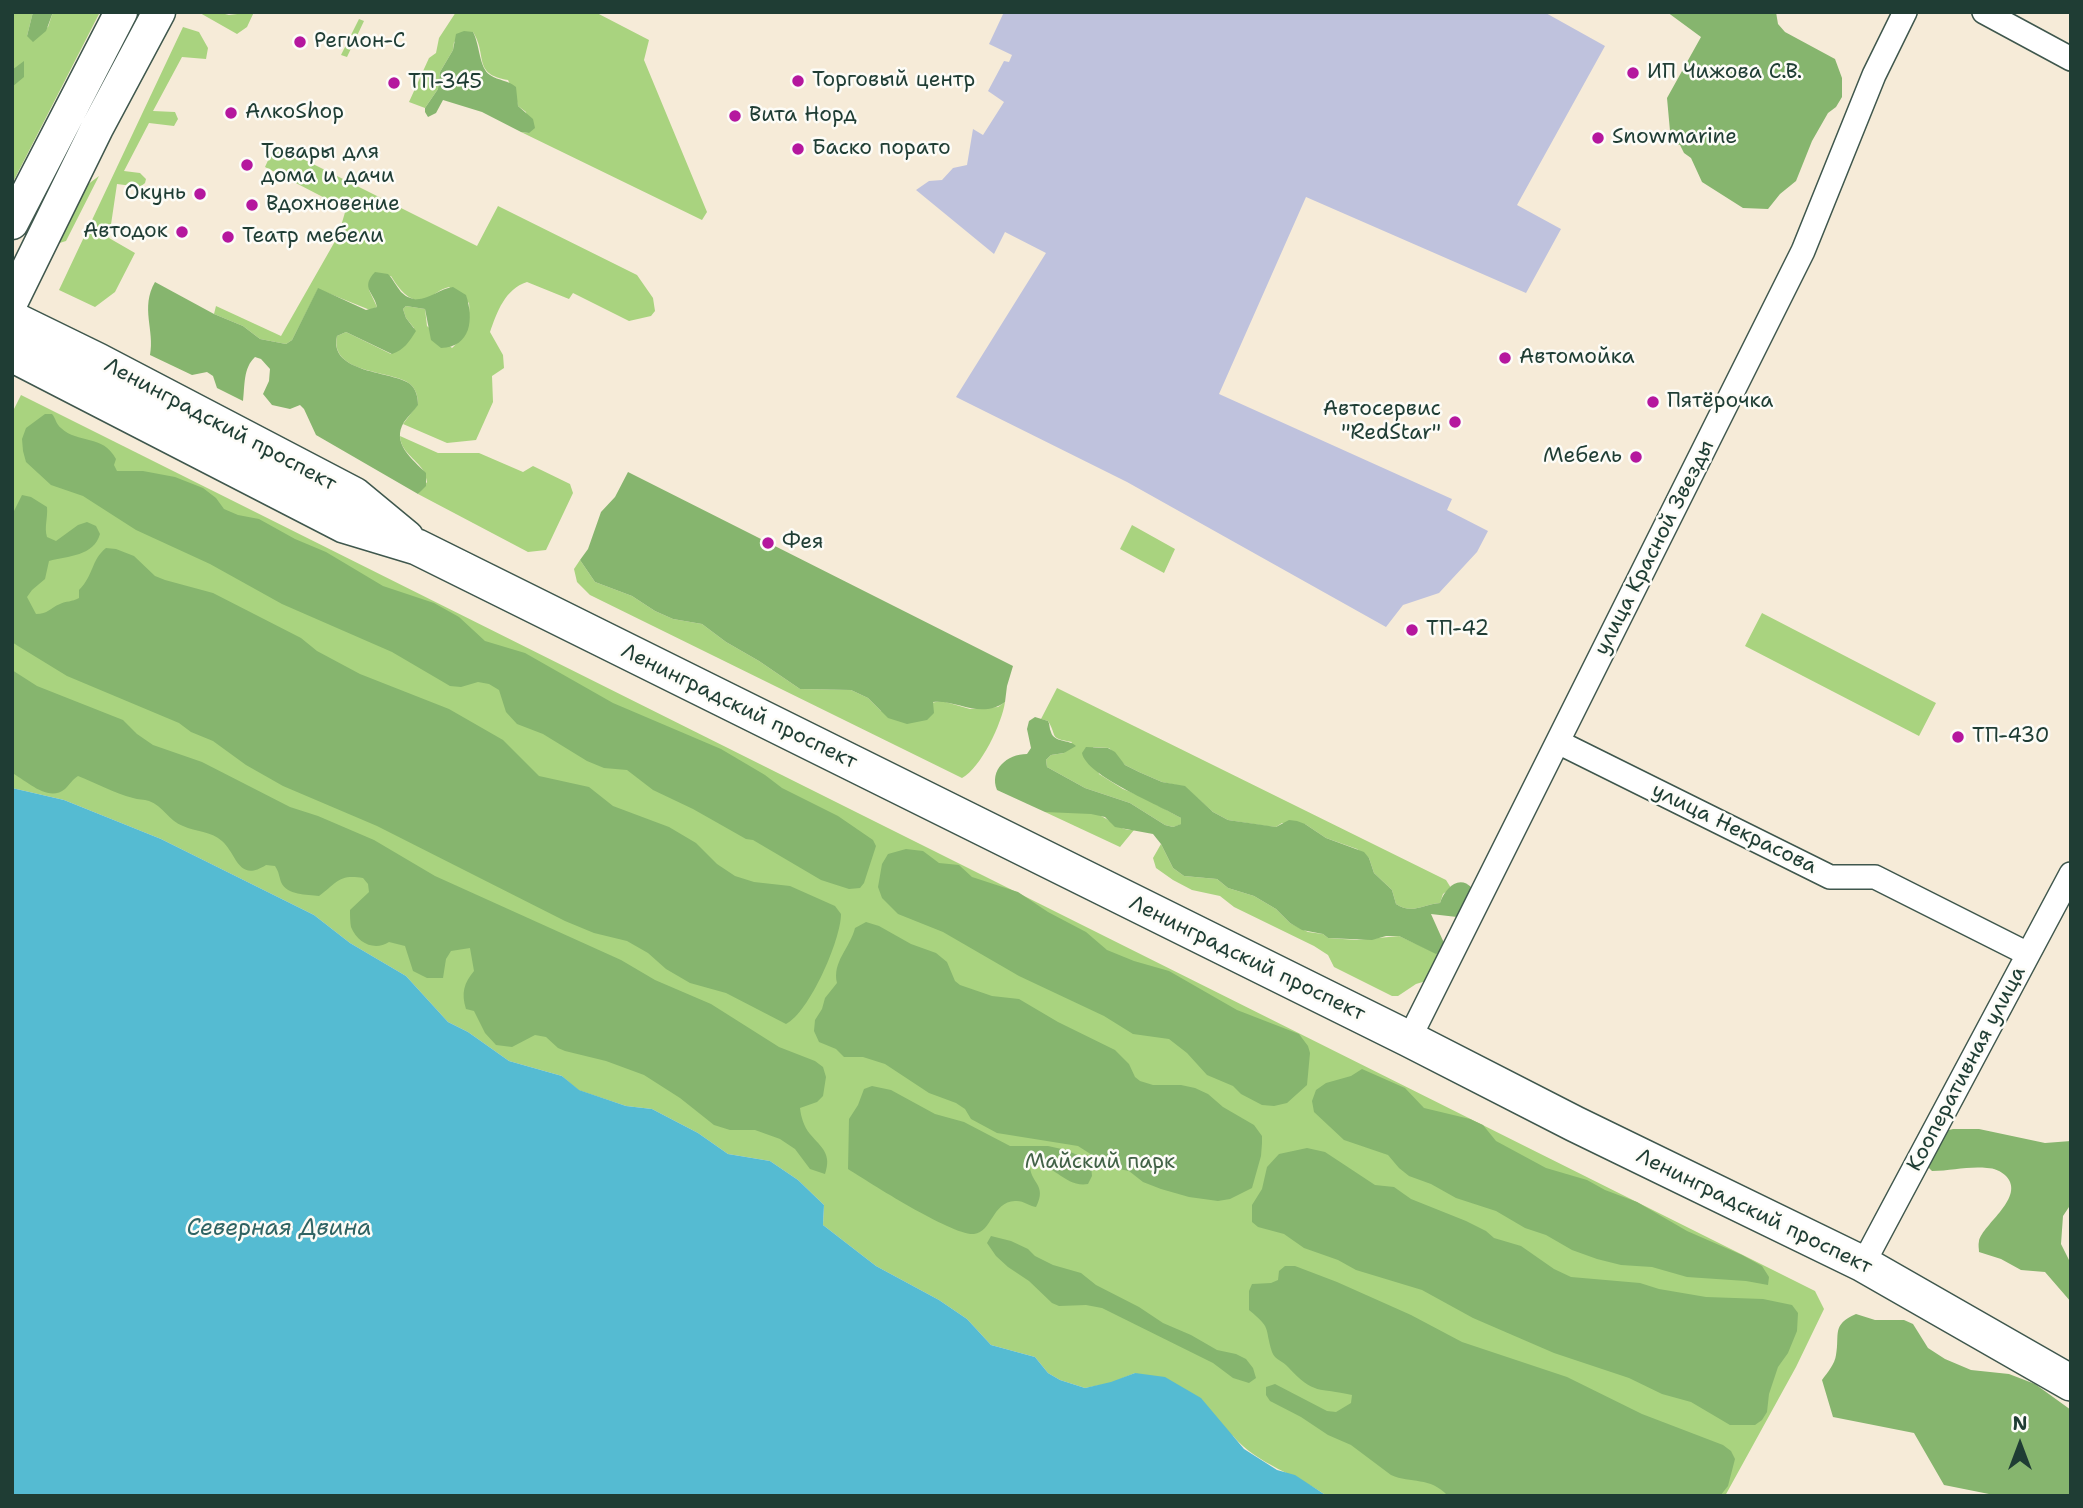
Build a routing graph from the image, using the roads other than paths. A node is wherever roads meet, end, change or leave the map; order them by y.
1 (121, 12) edge
2 (159, 12) edge
3 (1905, 12) edge
4 (1984, 12) edge
5 (2071, 59) edge
6 (12, 223) edge
7 (12, 301) edge
8 (12, 320) edge
9 (12, 354) edge
10 (416, 547) junction
11 (1558, 742) junction
12 (2071, 874) edge
13 (2028, 954) junction
14 (1409, 1039) junction
15 (1863, 1264) junction
16 (2071, 1384) edge

1 - 6 main road
2 - 7 main road
3 - 11 street, улица Красной Звезды
4 - 5 street
8 - 10 main road, Ленинградский проспект
9 - 10 main road, Ленинградский проспект
10 - 14 main road, Ленинградский проспект
11 - 13 street, улица Некрасова
11 - 14 street, улица Красной Звезды
12 - 13 street, Кооперативная улица
13 - 15 street, Кооперативная улица
14 - 15 main road, Ленинградский проспект
15 - 16 main road, Ленинградский проспект

